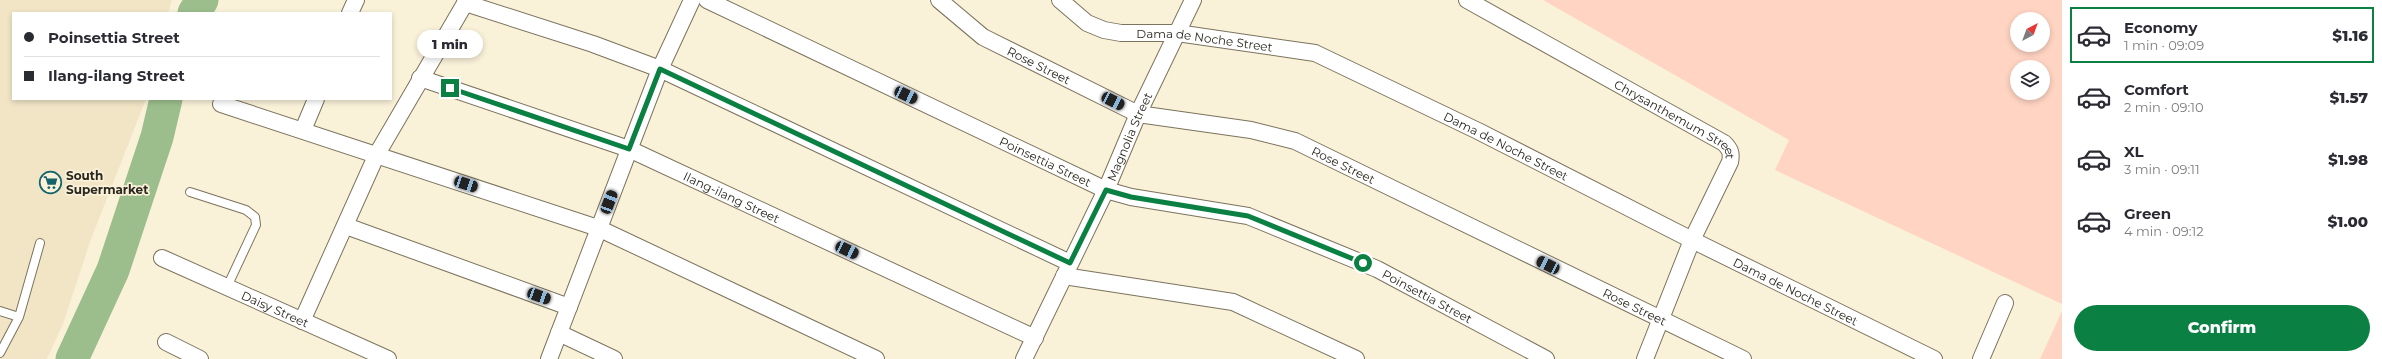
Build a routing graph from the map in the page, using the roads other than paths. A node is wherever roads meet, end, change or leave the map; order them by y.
1 (356, 0) edge
2 (692, 0) edge
3 (707, 0) edge
4 (939, 0) edge
5 (1060, 0) edge
6 (1193, 0) edge
7 (1467, 0) edge
8 (466, 2) edge
9 (350, 12) edge
10 (1177, 33) junction
11 (660, 69) junction
12 (420, 78) junction
13 (316, 100) edge
14 (221, 104) dead end
15 (1138, 114) junction
16 (303, 130) junction
17 (629, 149) junction
18 (377, 154) junction
19 (1106, 190) junction
20 (190, 192) dead end
21 (346, 226) junction
22 (598, 228) junction
23 (1692, 240) junction
24 (40, 243) dead end
25 (162, 258) dead end
26 (1067, 269) junction
27 (227, 287) junction
28 (2005, 302) dead end
29 (568, 307) junction
30 (0, 311) edge
31 (19, 317) junction
32 (1660, 320) junction
33 (302, 321) junction
34 (560, 333) junction
35 (1035, 338) junction
36 (166, 342) dead end
37 (0, 353) edge
38 (1029, 358) edge
39 (200, 359) edge
40 (388, 359) edge
41 (549, 359) edge
42 (614, 359) edge
43 (876, 359) edge
44 (1356, 359) edge
45 (1546, 359) edge
46 (1645, 359) edge
47 (1743, 359) edge
48 (1934, 359) edge
49 (1981, 359) edge

1 - 9 street
2 - 11 street
3 - 19 street, Poinsettia Street
4 - 15 street, Rose Street
5 - 10 street, Dama de Noche Street
6 - 10 street, Magnolia Street
7 - 23 street, Chrysanthemum Street
8 - 11 street
8 - 12 street
10 - 15 street, Magnolia Street
10 - 23 street, Dama de Noche Street
11 - 17 street
11 - 26 street
12 - 17 street, Ilang-ilang Street
12 - 18 street
13 - 16 street
14 - 16 street
15 - 19 street, Magnolia Street
15 - 32 street, Rose Street
16 - 18 street
17 - 22 street
17 - 35 street, Ilang-ilang Street
18 - 21 street
18 - 22 street
19 - 26 street, Magnolia Street
19 - 45 street, Poinsettia Street
20 - 27 lane
21 - 29 street
21 - 33 street
22 - 29 street
22 - 43 street
23 - 32 street, Chrysanthemum Street
23 - 48 street, Dama de Noche Street
24 - 31 lane
25 - 27 street, Daisy Street
26 - 35 street, Magnolia Street
26 - 44 street
27 - 33 street, Daisy Street
28 - 49 street
29 - 34 street
30 - 31 lane
31 - 37 lane
32 - 46 street, Chrysanthemum Street
32 - 47 street, Rose Street
33 - 40 street, Daisy Street
34 - 41 street
34 - 42 street
35 - 38 street, Magnolia Street
36 - 39 street

